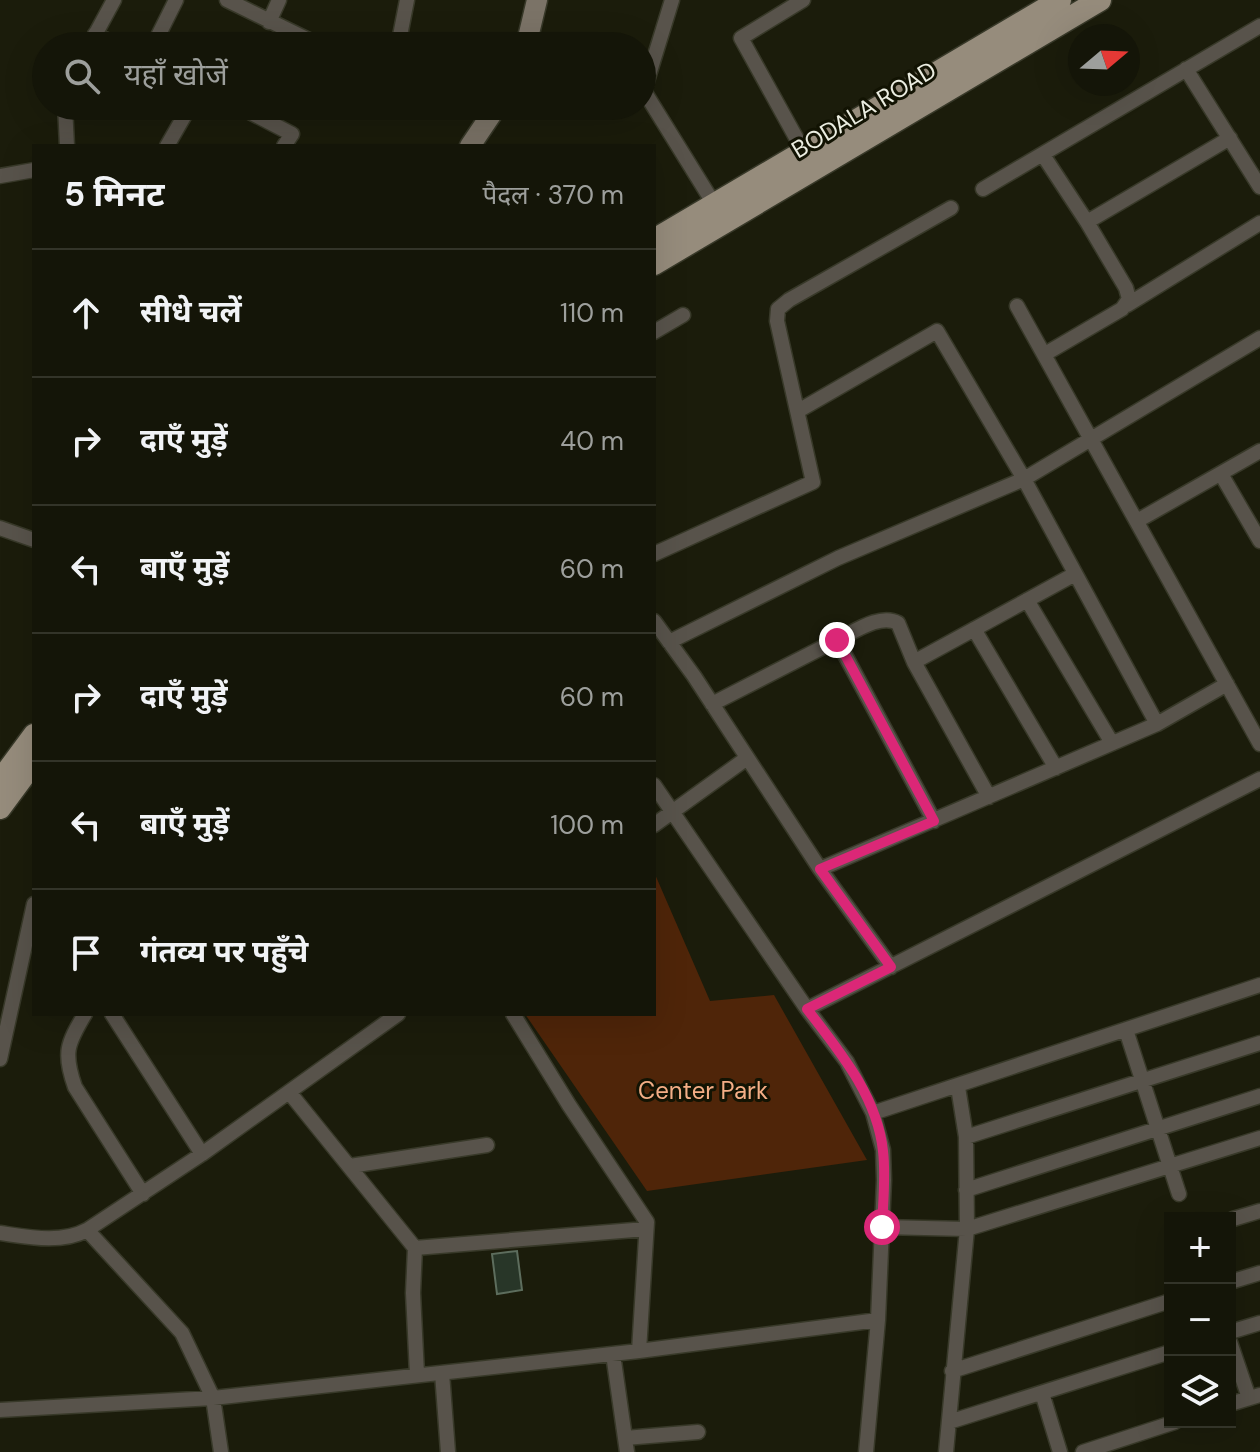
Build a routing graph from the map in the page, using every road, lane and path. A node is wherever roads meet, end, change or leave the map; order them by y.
1 (114, 0) edge
2 (176, 0) edge
3 (227, 0) edge
4 (279, 0) edge
5 (407, 0) edge
6 (537, 0) edge
7 (672, 0) edge
8 (803, 0) edge
9 (1100, 0) edge
10 (1053, 8) edge
11 (269, 22) junction
12 (1260, 26) edge
13 (96, 32) edge
14 (160, 32) edge
15 (291, 32) edge
16 (401, 32) edge
17 (529, 32) edge
18 (656, 50) edge
19 (1186, 69) junction
20 (656, 111) edge
21 (66, 120) edge
22 (182, 120) edge
23 (265, 120) edge
24 (488, 120) edge
25 (1230, 138) junction
26 (67, 144) edge
27 (168, 144) edge
28 (285, 144) edge
29 (471, 144) edge
30 (804, 152) junction
31 (1043, 155) junction
32 (32, 170) edge
33 (0, 176) edge
34 (1260, 187) edge
35 (983, 189) dead end
36 (714, 204) junction
37 (951, 208) dead end
38 (1087, 222) junction
39 (1260, 223) edge
40 (656, 239) edge
41 (656, 263) edge
42 (1127, 305) junction
43 (1017, 306) dead end
44 (683, 315) dead end
45 (656, 331) edge
46 (1260, 338) edge
47 (1045, 354) junction
48 (798, 411) junction
49 (1090, 438) junction
50 (1260, 451) edge
51 (1221, 474) junction
52 (1024, 479) junction
53 (1137, 521) junction
54 (0, 528) edge
55 (32, 539) edge
56 (1260, 541) edge
57 (656, 553) edge
58 (1075, 574) junction
59 (1027, 600) junction
60 (974, 629) junction
61 (663, 640) edge
62 (837, 640) junction
63 (914, 662) junction
64 (1227, 684) junction
65 (712, 704) junction
66 (1157, 724) junction
67 (32, 738) edge
68 (1112, 743) junction
69 (1260, 744) edge
70 (747, 758) junction
71 (32, 765) edge
72 (1056, 768) junction
73 (1260, 779) edge
74 (0, 781) edge
75 (656, 788) edge
76 (989, 797) junction
77 (0, 808) edge
78 (673, 811) junction
79 (934, 821) junction
80 (656, 824) edge
81 (820, 869) junction
82 (32, 913) edge
83 (891, 967) junction
84 (1260, 985) edge
85 (807, 1009) junction
86 (84, 1016) edge
87 (113, 1016) edge
88 (395, 1016) edge
89 (514, 1016) edge
90 (1126, 1030) junction
91 (1260, 1043) edge
92 (0, 1059) edge
93 (1143, 1080) junction
94 (958, 1087) junction
95 (289, 1092) junction
96 (1260, 1096) edge
97 (873, 1113) junction
98 (1158, 1129) junction
99 (966, 1137) junction
100 (1260, 1138) edge
101 (487, 1145) dead end
102 (202, 1154) junction
103 (1170, 1165) junction
104 (350, 1166) junction
105 (966, 1190) junction
106 (143, 1194) junction
107 (1179, 1194) dead end
108 (1260, 1211) edge
109 (1236, 1218) edge
110 (882, 1227) junction
111 (646, 1229) junction
112 (967, 1229) junction
113 (87, 1230) junction
114 (0, 1233) edge
115 (415, 1248) junction
116 (1260, 1273) edge
117 (1236, 1280) edge
118 (1164, 1303) edge
119 (878, 1320) junction
120 (1260, 1323) edge
121 (1236, 1330) edge
122 (639, 1351) junction
123 (613, 1354) junction
124 (1164, 1354) edge
125 (1236, 1356) edge
126 (952, 1371) junction
127 (442, 1373) junction
128 (417, 1374) junction
129 (1042, 1393) junction
130 (1254, 1396) edge
131 (213, 1398) junction
132 (0, 1410) edge
133 (949, 1422) junction
134 (1164, 1426) edge
135 (698, 1432) dead end
136 (626, 1445) edge
137 (221, 1452) edge
138 (448, 1452) edge
139 (866, 1452) edge
140 (946, 1452) edge
141 (1060, 1452) edge
142 (1083, 1452) edge

1 - 13 street
2 - 14 street
3 - 11 street
4 - 11 street
5 - 16 street
6 - 17 street
7 - 18 street
8 - 30 street
9 - 10 main road, BODALA ROAD
10 - 30 main road, BODALA ROAD
10 - 41 main road, BODALA ROAD
11 - 15 street
12 - 19 street
19 - 25 street
19 - 31 street
20 - 36 street
21 - 26 street
22 - 27 street
23 - 28 street
24 - 29 street
25 - 34 street
25 - 38 street
30 - 36 main road, BODALA ROAD
31 - 35 street
31 - 38 street
32 - 33 street
36 - 40 main road, BODALA ROAD
37 - 48 street
38 - 42 street
39 - 42 street
42 - 47 street
43 - 47 street
44 - 45 street
46 - 49 street
47 - 49 street
48 - 52 street
48 - 57 street
49 - 52 street
49 - 53 street
50 - 51 street
51 - 53 street
51 - 56 street
52 - 58 street
52 - 61 street
53 - 64 street
54 - 55 street
58 - 59 street
58 - 66 street
59 - 60 street
59 - 68 street
60 - 63 street
60 - 72 street
61 - 65 street
62 - 63 street
62 - 65 street
62 - 79 street
63 - 76 street
64 - 66 street
64 - 69 street
65 - 70 street
66 - 68 street
67 - 74 main road
68 - 72 street
70 - 78 street
70 - 81 street
71 - 77 main road
72 - 76 street
73 - 83 street
75 - 78 street
76 - 79 street
78 - 80 street
78 - 85 street
79 - 81 street
81 - 83 street
82 - 92 street
83 - 85 street
84 - 90 street
85 - 97 street
86 - 106 street
87 - 102 street
88 - 95 street
89 - 111 street
90 - 93 street
90 - 94 street
91 - 93 street
93 - 98 street
93 - 99 street
94 - 97 street
94 - 99 street
95 - 102 street
95 - 104 street
96 - 98 street
97 - 110 street
98 - 103 street
98 - 105 street
99 - 105 street
100 - 103 street
101 - 104 street
102 - 106 street
103 - 107 street
103 - 112 street
104 - 115 street
105 - 112 street
106 - 113 street
108 - 109 street
110 - 112 street
110 - 119 street
111 - 115 street
111 - 122 street
112 - 126 street
113 - 114 street
113 - 131 street
115 - 128 street
116 - 117 street
118 - 126 street
119 - 122 street
119 - 139 street
120 - 121 street
122 - 123 street
123 - 127 street
123 - 136 street
124 - 129 street
125 - 130 street
126 - 133 street
127 - 128 street
127 - 138 street
128 - 131 street
129 - 133 street
129 - 141 street
131 - 132 street
131 - 137 street
133 - 140 street
134 - 142 street
135 - 136 street

